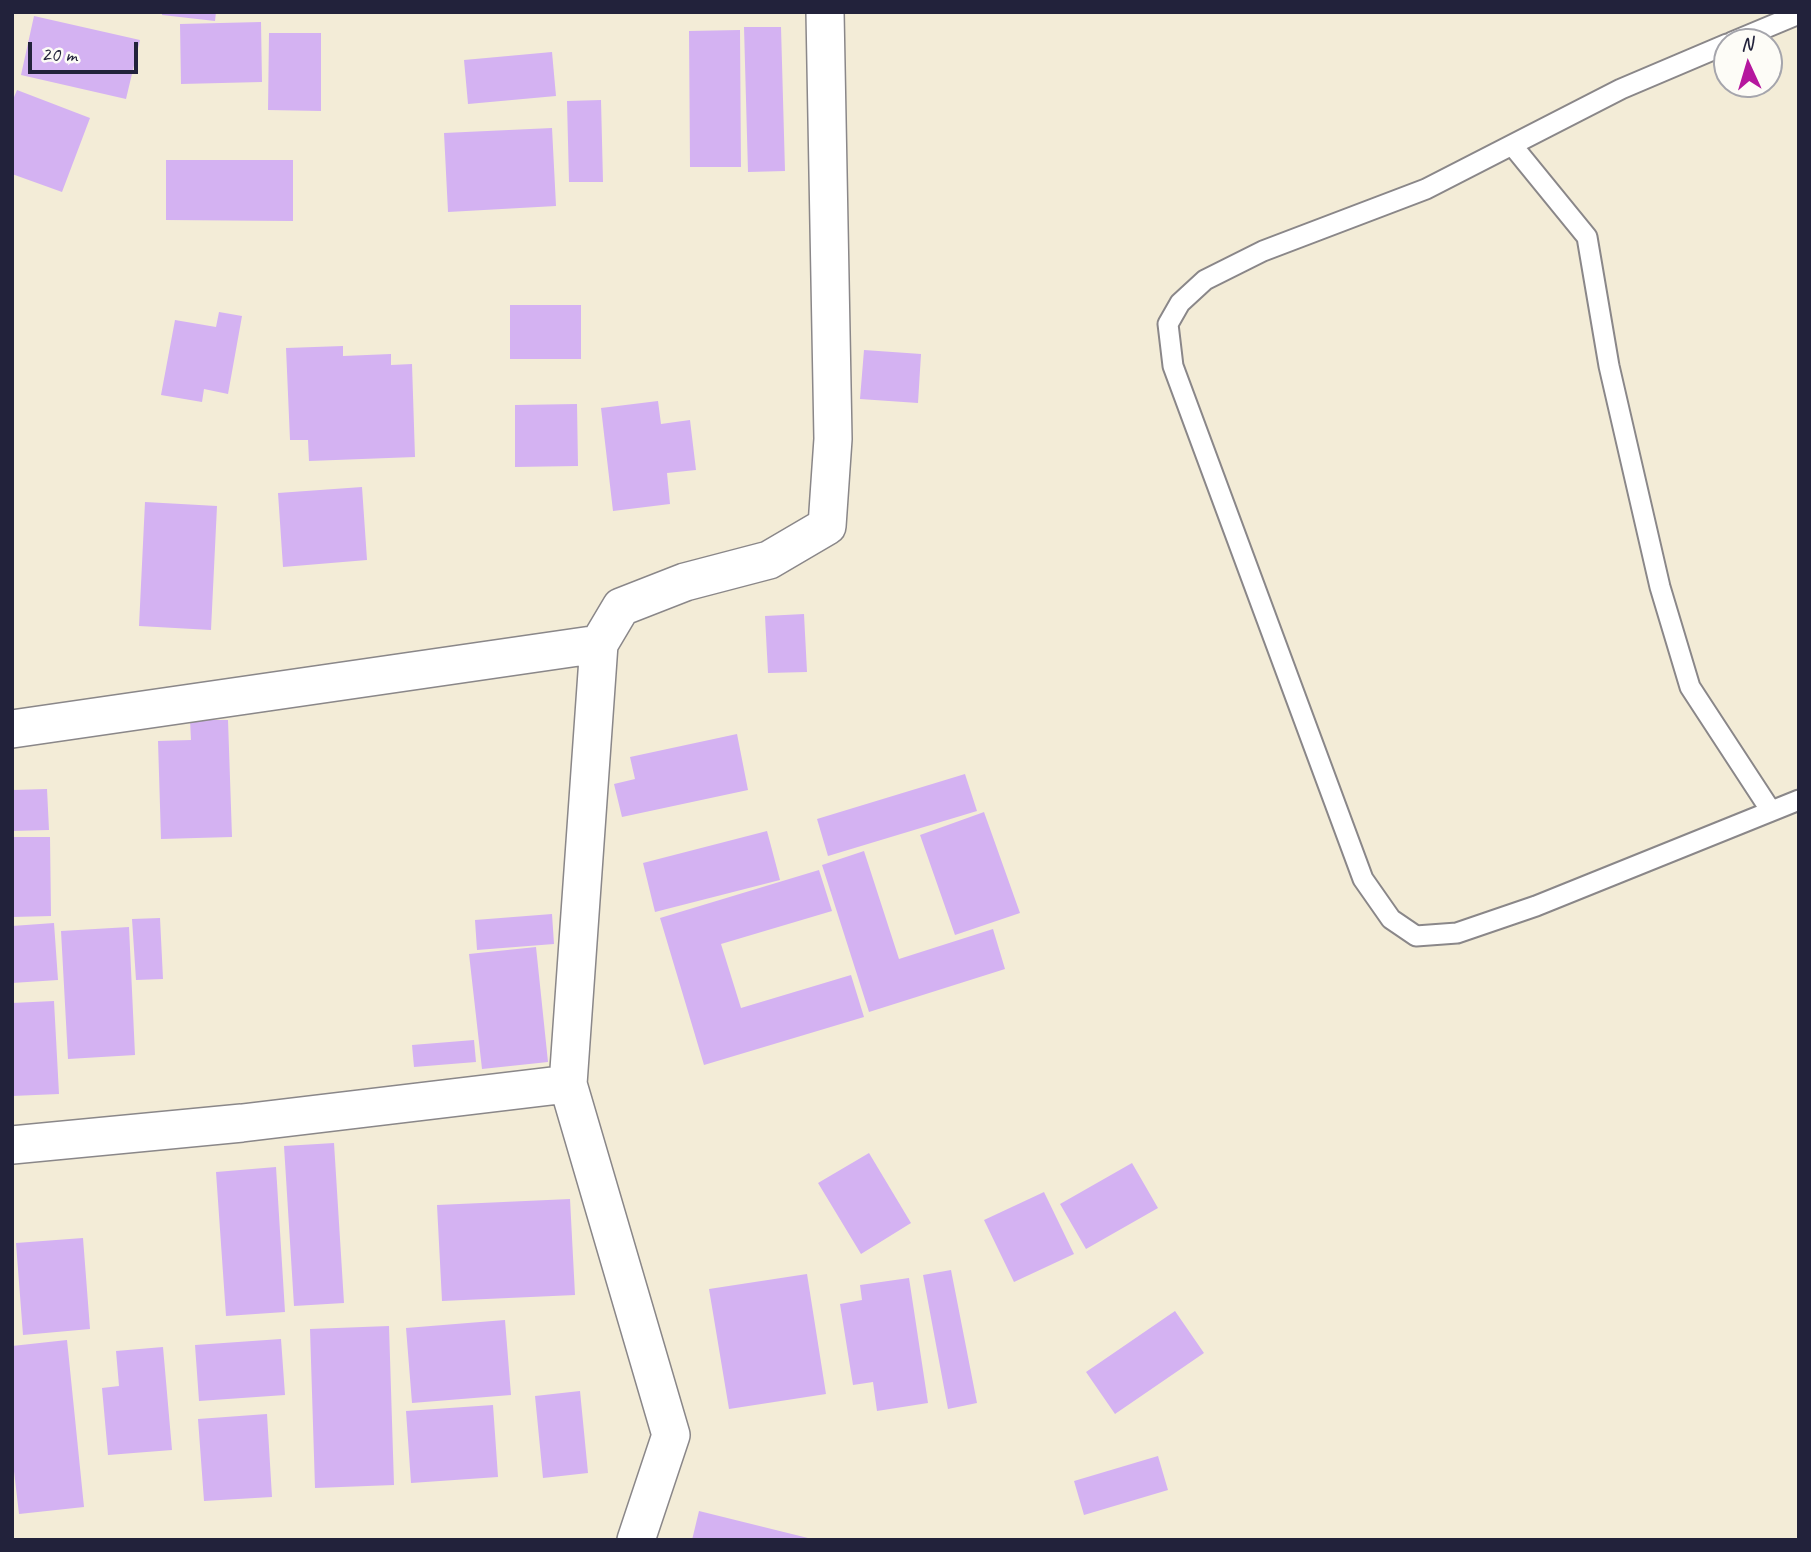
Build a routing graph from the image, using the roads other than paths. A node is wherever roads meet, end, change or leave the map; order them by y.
1 (825, 12) edge
2 (1799, 14) edge
3 (1766, 28) edge
4 (1713, 50) edge
5 (1512, 145) junction
6 (598, 644) junction
7 (12, 729) edge
8 (1799, 800) edge
9 (1772, 811) junction
10 (568, 1084) junction
11 (12, 1145) edge
12 (636, 1540) edge

1 - 6 street
2 - 3 lane
4 - 5 lane
5 - 9 lane
5 - 9 lane
6 - 7 street
6 - 10 street
8 - 9 lane
10 - 11 street
10 - 12 street

